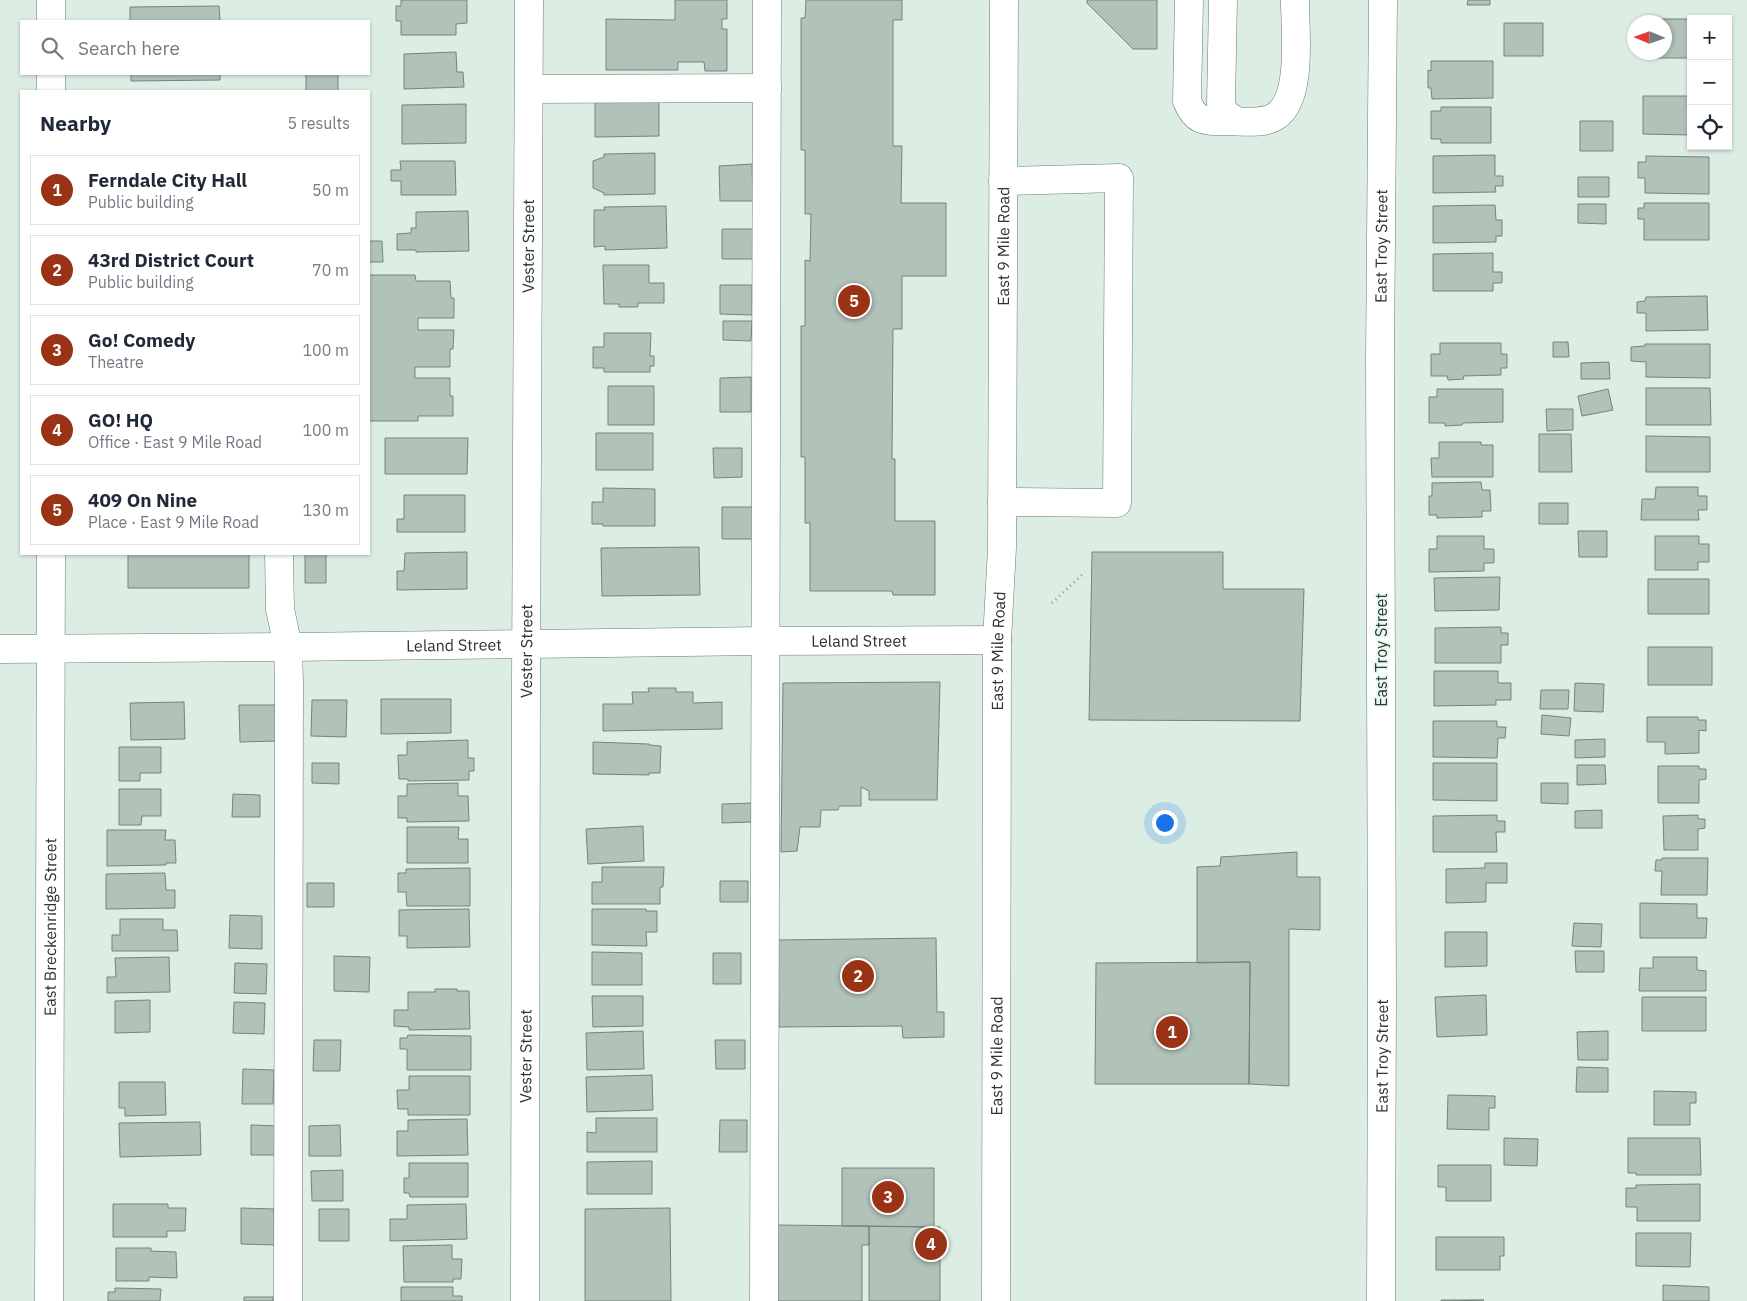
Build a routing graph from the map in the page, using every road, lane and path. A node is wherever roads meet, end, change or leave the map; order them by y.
1 (51, 0) edge
2 (529, 0) edge
3 (767, 0) edge
4 (1004, 0) edge
5 (1189, 0) edge
6 (1223, 0) edge
7 (1295, 0) edge
8 (1383, 0) edge
9 (51, 20) edge
10 (51, 75) edge
11 (767, 88) junction
12 (529, 89) junction
13 (51, 90) edge
14 (1237, 121) junction
15 (1004, 181) junction
16 (1002, 502) junction
17 (51, 555) edge
18 (279, 555) edge
19 (1085, 572) dead end
20 (1052, 603) dead end
21 (997, 640) junction
22 (766, 641) junction
23 (526, 644) junction
24 (288, 648) junction
25 (50, 649) junction
26 (0, 650) edge
27 (49, 1301) edge
28 (288, 1301) edge
29 (525, 1301) edge
30 (764, 1301) edge
31 (996, 1301) edge
32 (1380, 1301) edge

1 - 9 street
2 - 12 street, Vester Street
3 - 11 street
4 - 15 street, East 9 Mile Road
5 - 14 street
6 - 14 street
7 - 14 street
8 - 32 street, East Troy Street
10 - 13 street
11 - 12 street
11 - 22 street
12 - 23 street, Vester Street
15 - 16 street, East 9 Mile Road
15 - 16 street
16 - 21 street, East 9 Mile Road
17 - 25 street, East Breckenridge Street
18 - 24 street
19 - 20 path
21 - 22 street, Leland Street
21 - 31 street, East 9 Mile Road
22 - 23 street, Leland Street
22 - 30 street
23 - 24 street, Leland Street
23 - 29 street, Vester Street
24 - 25 street, Leland Street
24 - 28 street
25 - 26 street, Leland Street
25 - 27 street, East Breckenridge Street

